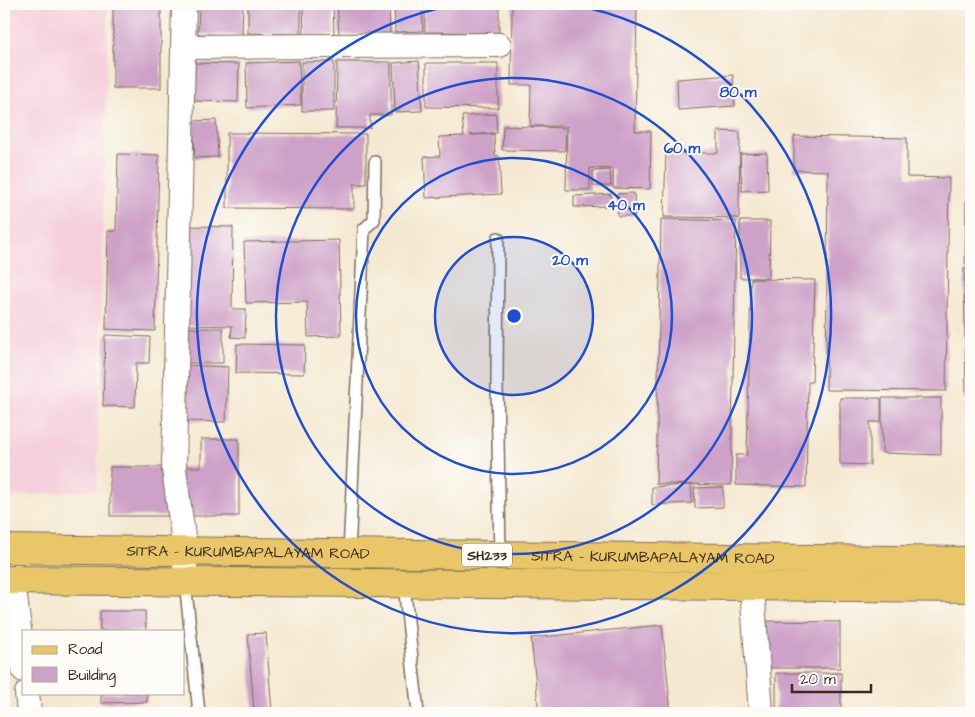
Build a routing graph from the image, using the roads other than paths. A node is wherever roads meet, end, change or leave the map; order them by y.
1 (184, 4) edge
2 (499, 45) dead end
3 (183, 47) junction
4 (375, 162) dead end
5 (498, 238) dead end
6 (4, 549) edge
7 (185, 552) junction
8 (349, 554) junction
9 (500, 556) junction
10 (971, 561) edge
11 (8, 580) edge
12 (185, 581) junction
13 (404, 584) junction
14 (752, 587) junction
15 (971, 588) edge
16 (22, 659) edge
17 (26, 694) edge
18 (29, 713) edge
19 (199, 713) edge
20 (418, 713) edge
21 (761, 713) edge

1 - 3 street
2 - 3 street
3 - 7 street
4 - 8 lane
5 - 9 lane
6 - 7 main road, SITRA - KURUMBAPALAYAM ROAD / SH233
7 - 8 main road, SITRA - KURUMBAPALAYAM ROAD / SH233
7 - 12 street
8 - 9 main road, SITRA - KURUMBAPALAYAM ROAD / SH233
9 - 10 main road, SITRA - KURUMBAPALAYAM ROAD / SH233
11 - 12 main road, SITRA - KURUMBAPALAYAM ROAD / SH233
11 - 16 street
12 - 13 main road, SITRA - KURUMBAPALAYAM ROAD / SH233
12 - 19 lane
13 - 14 main road, SITRA - KURUMBAPALAYAM ROAD / SH233
13 - 20 lane
14 - 15 main road, SITRA - KURUMBAPALAYAM ROAD / SH233
14 - 21 street
17 - 18 street

